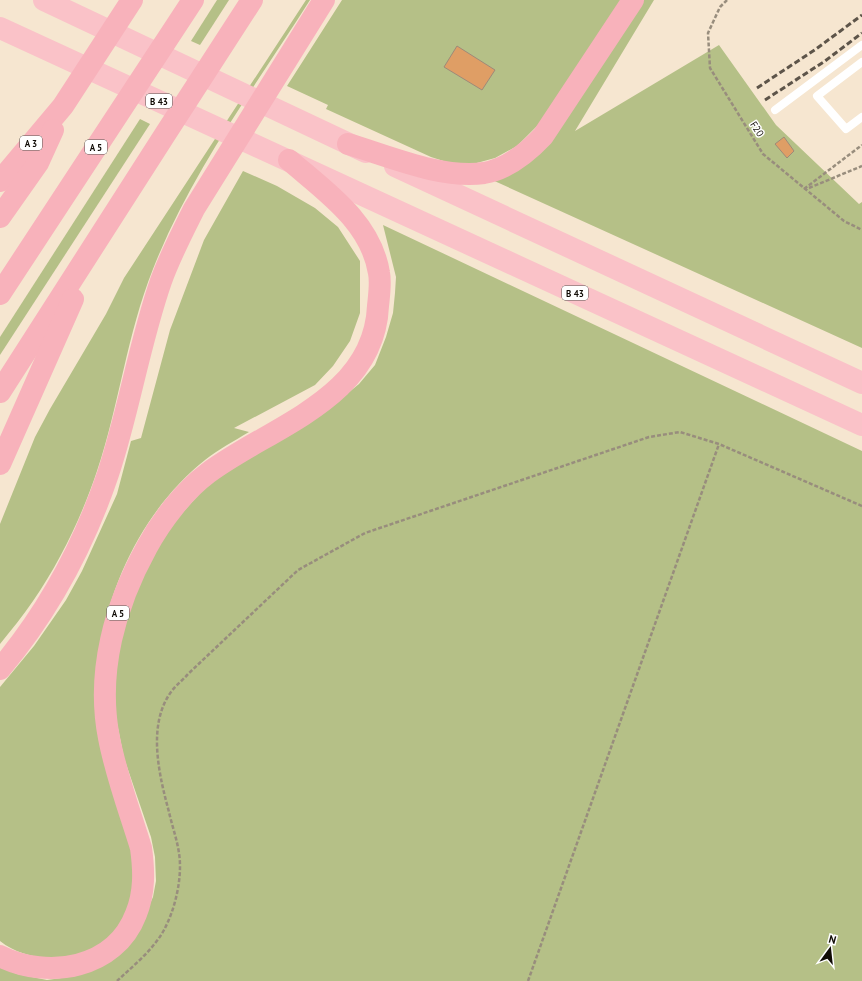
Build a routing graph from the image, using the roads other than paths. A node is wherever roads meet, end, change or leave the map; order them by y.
1 (132, 0) edge
2 (193, 0) edge
3 (252, 0) edge
4 (324, 0) edge
5 (632, 0) edge
6 (47, 1) edge
7 (0, 28) edge
8 (862, 45) edge
9 (862, 62) edge
10 (63, 106) junction
11 (776, 110) dead end
12 (862, 117) edge
13 (348, 144) junction
14 (289, 160) junction
15 (0, 181) edge
16 (0, 217) edge
17 (100, 238) junction
18 (0, 294) edge
19 (862, 383) edge
20 (0, 392) edge
21 (862, 426) edge
22 (0, 464) edge
23 (0, 669) edge
24 (0, 956) edge

1 - 10 highway
2 - 18 highway, A 5
3 - 17 highway
4 - 23 highway
5 - 13 highway
6 - 13 highway
7 - 14 highway, B 43
8 - 11 lane
9 - 12 lane
10 - 15 highway, A 3
10 - 16 highway
13 - 19 highway
14 - 21 highway, B 43
14 - 24 highway, A 5
17 - 20 highway
17 - 22 highway

